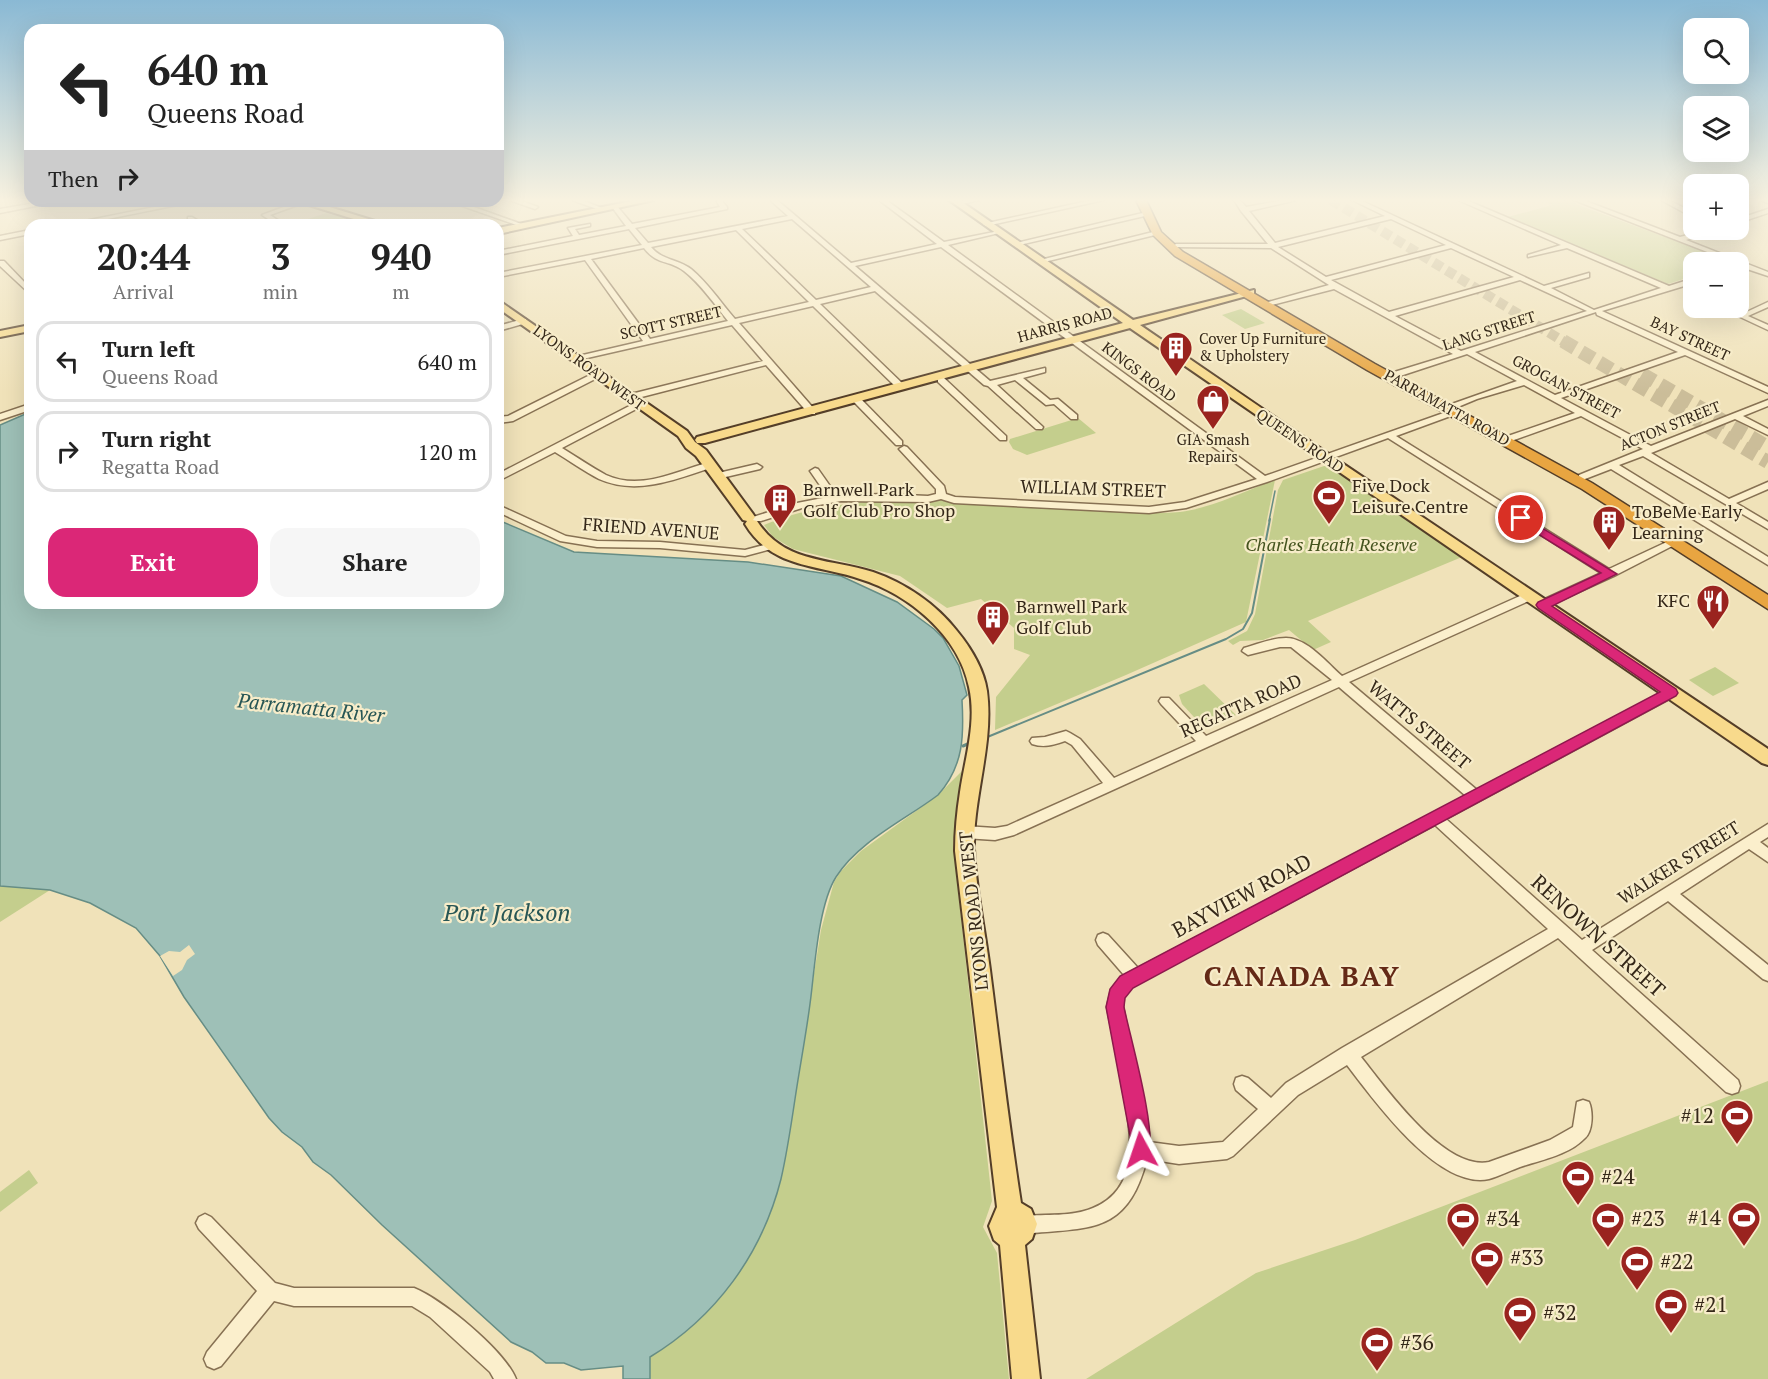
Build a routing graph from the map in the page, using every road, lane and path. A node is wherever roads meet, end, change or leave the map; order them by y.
1 (2, 264) edge
2 (550, 264) edge
3 (591, 264) edge
4 (680, 264) edge
5 (775, 264) edge
6 (854, 264) edge
7 (969, 264) edge
8 (1045, 264) edge
9 (1197, 264) edge
10 (1204, 264) edge
11 (1300, 264) edge
12 (1382, 264) edge
13 (1494, 264) edge
14 (1614, 264) edge
15 (851, 265) joint
16 (1749, 267) edge
17 (1767, 273) edge
18 (504, 274) edge
19 (1586, 275) dead end
20 (1521, 277) junction
21 (1324, 280) junction
22 (1683, 283) edge
23 (24, 286) edge
24 (1335, 286) junction
25 (877, 288) junction
26 (1544, 288) junction
27 (1668, 288) junction
28 (1246, 292) junction
29 (815, 303) junction
30 (1271, 304) junction
31 (1768, 304) edge
32 (504, 307) edge
33 (1595, 311) junction
34 (1389, 315) junction
35 (523, 321) junction
36 (733, 322) junction
37 (1131, 324) junction
38 (504, 328) edge
39 (1768, 328) edge
40 (24, 329) edge
41 (0, 334) edge
42 (1072, 340) junction
43 (648, 342) junction
44 (1685, 352) junction
45 (1463, 353) junction
46 (577, 359) junction
47 (768, 362) junction
48 (971, 368) junction
49 (1042, 370) dead end
50 (598, 374) junction
51 (1394, 375) junction
52 (1017, 377) junction
53 (938, 378) junction
54 (1524, 382) junction
55 (991, 384) junction
56 (901, 387) junction
57 (1768, 390) edge
58 (1554, 398) junction
59 (856, 399) junction
60 (635, 400) junction
61 (1768, 403) edge
62 (24, 409) edge
63 (1452, 409) junction
64 (812, 412) junction
65 (1582, 413) junction
66 (1735, 416) junction
67 (0, 417) edge
68 (1074, 417) dead end
69 (504, 420) edge
70 (1039, 428) dead end
71 (1768, 432) edge
72 (1389, 435) junction
73 (1004, 438) dead end
74 (1511, 438) junction
75 (696, 443) junction
76 (556, 448) junction
77 (1647, 451) junction
78 (1325, 458) junction
79 (1612, 465) junction
80 (757, 467) dead end
81 (713, 471) junction
82 (815, 471) dead end
83 (504, 475) edge
84 (1582, 477) junction
85 (1264, 480) junction
86 (1768, 485) edge
87 (941, 496) junction
88 (833, 498) junction
89 (1728, 502) junction
90 (504, 511) edge
91 (752, 520) junction
92 (1768, 526) edge
93 (1675, 542) junction
94 (771, 546) junction
95 (1768, 562) edge
96 (1611, 574) junction
97 (1768, 596) edge
98 (1536, 601) junction
99 (1768, 603) edge
100 (1248, 651) dead end
101 (1340, 682) junction
102 (1671, 693) junction
103 (1165, 700) dead end
104 (1036, 741) dead end
105 (1204, 742) junction
106 (1768, 758) edge
107 (1112, 784) junction
108 (1475, 796) junction
109 (1435, 817) junction
110 (1768, 830) edge
111 (964, 832) junction
112 (1749, 842) junction
113 (1768, 856) edge
114 (1669, 893) junction
115 (1560, 930) junction
116 (1103, 940) dead end
117 (1581, 949) junction
118 (1768, 974) edge
119 (1136, 977) junction
120 (1348, 1054) junction
121 (1242, 1084) dead end
122 (1732, 1086) dead end
123 (1270, 1108) junction
124 (1582, 1108) dead end
125 (1141, 1150) junction
126 (205, 1223) dead end
127 (1015, 1225) junction
128 (270, 1291) junction
129 (214, 1359) dead end
130 (506, 1379) edge
131 (1026, 1379) edge

1 - 23 street
2 - 18 street
3 - 43 street
4 - 36 street
5 - 29 street
6 - 15 street
7 - 42 street, KINGS ROAD
8 - 37 main road, QUEENS ROAD
9 - 28 highway, PARRAMATTA ROAD
10 - 28 highway, PARRAMATTA ROAD
11 - 21 street, GROGAN STREET
12 - 21 street
13 - 20 street, BAY STREET
14 - 27 street
15 - 25 street
16 - 17 street
19 - 26 street
20 - 26 street, BAY STREET
20 - 34 street
21 - 24 street, GROGAN STREET
22 - 27 street, LANG STREET
24 - 30 street
24 - 34 street, GROGAN STREET
25 - 29 street, SCOTT STREET
25 - 48 street
26 - 33 street, BAY STREET
27 - 33 street, LANG STREET
28 - 30 highway, PARRAMATTA ROAD
28 - 37 main road, HARRIS ROAD
28 - 63 highway, PARRAMATTA ROAD
29 - 36 street, SCOTT STREET
29 - 56 street
30 - 51 highway, PARRAMATTA ROAD
31 - 39 street
32 - 35 main road, LYONS ROAD WEST
33 - 44 street, BAY STREET
33 - 45 street, LANG STREET
34 - 45 street, GROGAN STREET
35 - 38 street
35 - 46 main road, LYONS ROAD WEST
36 - 43 street, SCOTT STREET
36 - 47 street
37 - 42 main road, HARRIS ROAD
37 - 78 main road, QUEENS ROAD
40 - 41 main road
42 - 48 main road, HARRIS ROAD
42 - 85 street, KINGS ROAD
43 - 46 street, SCOTT STREET
44 - 57 street, BAY STREET
44 - 58 street
45 - 51 street, LANG STREET
45 - 54 street, GROGAN STREET
46 - 50 main road, LYONS ROAD WEST
47 - 60 street
47 - 64 street
48 - 53 main road, HARRIS ROAD
48 - 55 street
49 - 52 street
50 - 60 main road, LYONS ROAD WEST
50 - 69 street
51 - 63 highway, PARRAMATTA ROAD
52 - 55 street
52 - 68 street
53 - 56 main road, HARRIS ROAD
53 - 73 street
54 - 58 street, GROGAN STREET
54 - 63 street, WILLIAM STREET
55 - 70 street
56 - 59 main road, HARRIS ROAD
58 - 65 street, GROGAN STREET
59 - 64 main road, HARRIS ROAD
59 - 87 street
60 - 75 main road, LYONS ROAD WEST
60 - 76 street
61 - 66 street, ACTON STREET
62 - 67 street
63 - 72 street, WILLIAM STREET
63 - 74 highway, PARRAMATTA ROAD
63 - 93 highway, PARRAMATTA ROAD
64 - 75 main road, HARRIS ROAD
65 - 74 street
65 - 77 street, GROGAN STREET
66 - 71 street
66 - 77 street, ACTON STREET
72 - 78 street, WILLIAM STREET
72 - 96 street
74 - 84 highway, PARRAMATTA ROAD
75 - 81 main road, LYONS ROAD WEST
76 - 81 street
76 - 83 street
77 - 79 street, ACTON STREET
77 - 89 street, GROGAN STREET
78 - 85 street, WILLIAM STREET
78 - 98 main road, QUEENS ROAD
79 - 84 street, ACTON STREET
79 - 95 street
80 - 81 street
81 - 91 main road, LYONS ROAD WEST
82 - 88 street
84 - 97 highway, PARRAMATTA ROAD
85 - 87 street, WILLIAM STREET
86 - 89 street
87 - 88 street, WILLIAM STREET
88 - 91 street, WILLIAM STREET
89 - 92 street, GROGAN STREET
90 - 94 street, FRIEND AVENUE
91 - 94 main road, LYONS ROAD WEST
93 - 96 street, REGATTA ROAD
93 - 99 highway, PARRAMATTA ROAD
94 - 111 main road, LYONS ROAD WEST
96 - 98 street, REGATTA ROAD
98 - 101 street, REGATTA ROAD
98 - 102 main road, QUEENS ROAD
100 - 101 street, WATTS STREET
101 - 105 street, REGATTA ROAD
101 - 108 street, WATTS STREET
102 - 106 main road, QUEENS ROAD
102 - 108 street, BAYVIEW ROAD
103 - 105 street
104 - 107 street
105 - 107 street, REGATTA ROAD
107 - 111 street, REGATTA ROAD
108 - 109 street, BAYVIEW ROAD
109 - 115 street, RENOWN STREET
109 - 119 street, BAYVIEW ROAD
110 - 112 street, WALKER STREET
111 - 127 main road, LYONS ROAD WEST
112 - 113 street
112 - 114 street, WALKER STREET
114 - 117 street, WALKER STREET
114 - 118 street
115 - 117 street, RENOWN STREET
115 - 120 street
116 - 119 street
117 - 122 street, RENOWN STREET
119 - 125 street, BAYVIEW ROAD
120 - 123 street
120 - 124 street
121 - 123 street
123 - 125 street
125 - 127 street, BAYVIEW ROAD
126 - 128 street
127 - 131 main road, LYONS ROAD WEST
128 - 129 street
128 - 130 street

